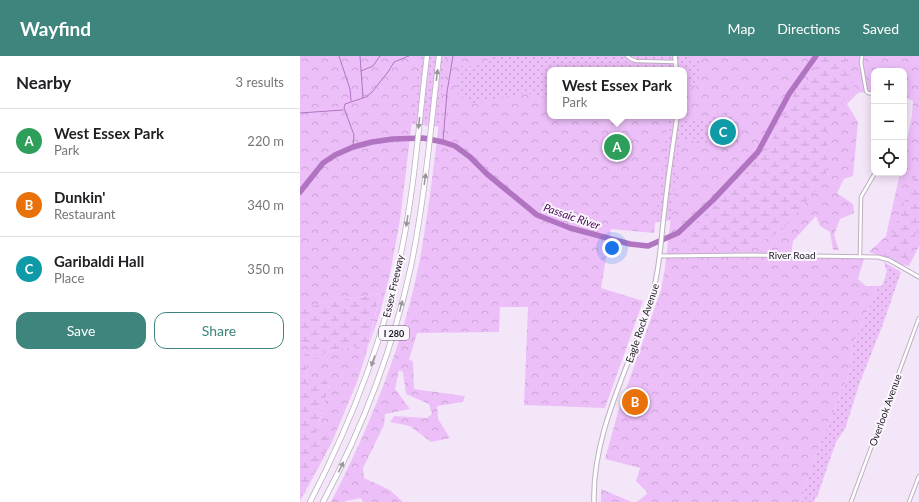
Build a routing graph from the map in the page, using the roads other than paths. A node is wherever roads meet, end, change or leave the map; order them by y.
1 (427, 56) edge
2 (439, 56) edge
3 (627, 56) edge
4 (675, 56) edge
5 (862, 56) edge
6 (676, 62) junction
7 (676, 67) edge
8 (871, 94) edge
9 (676, 119) edge
10 (873, 176) edge
11 (860, 256) junction
12 (660, 258) junction
13 (919, 278) edge
14 (919, 318) edge
15 (919, 476) edge
16 (310, 502) edge
17 (323, 502) edge
18 (594, 502) edge
19 (851, 502) edge
20 (909, 502) edge

1 -> 16 highway, Essex Freeway / I 280
17 -> 2 highway, Essex Freeway / I 280
3 - 6 street
4 - 6 main road
5 - 8 street
6 - 7 main road
9 - 12 main road, Eagle Rock Avenue
10 - 11 street
11 - 12 street, River Road
11 - 13 street, River Road
12 - 18 main road, Eagle Rock Avenue
14 - 19 street, Overlook Avenue
15 - 20 street

